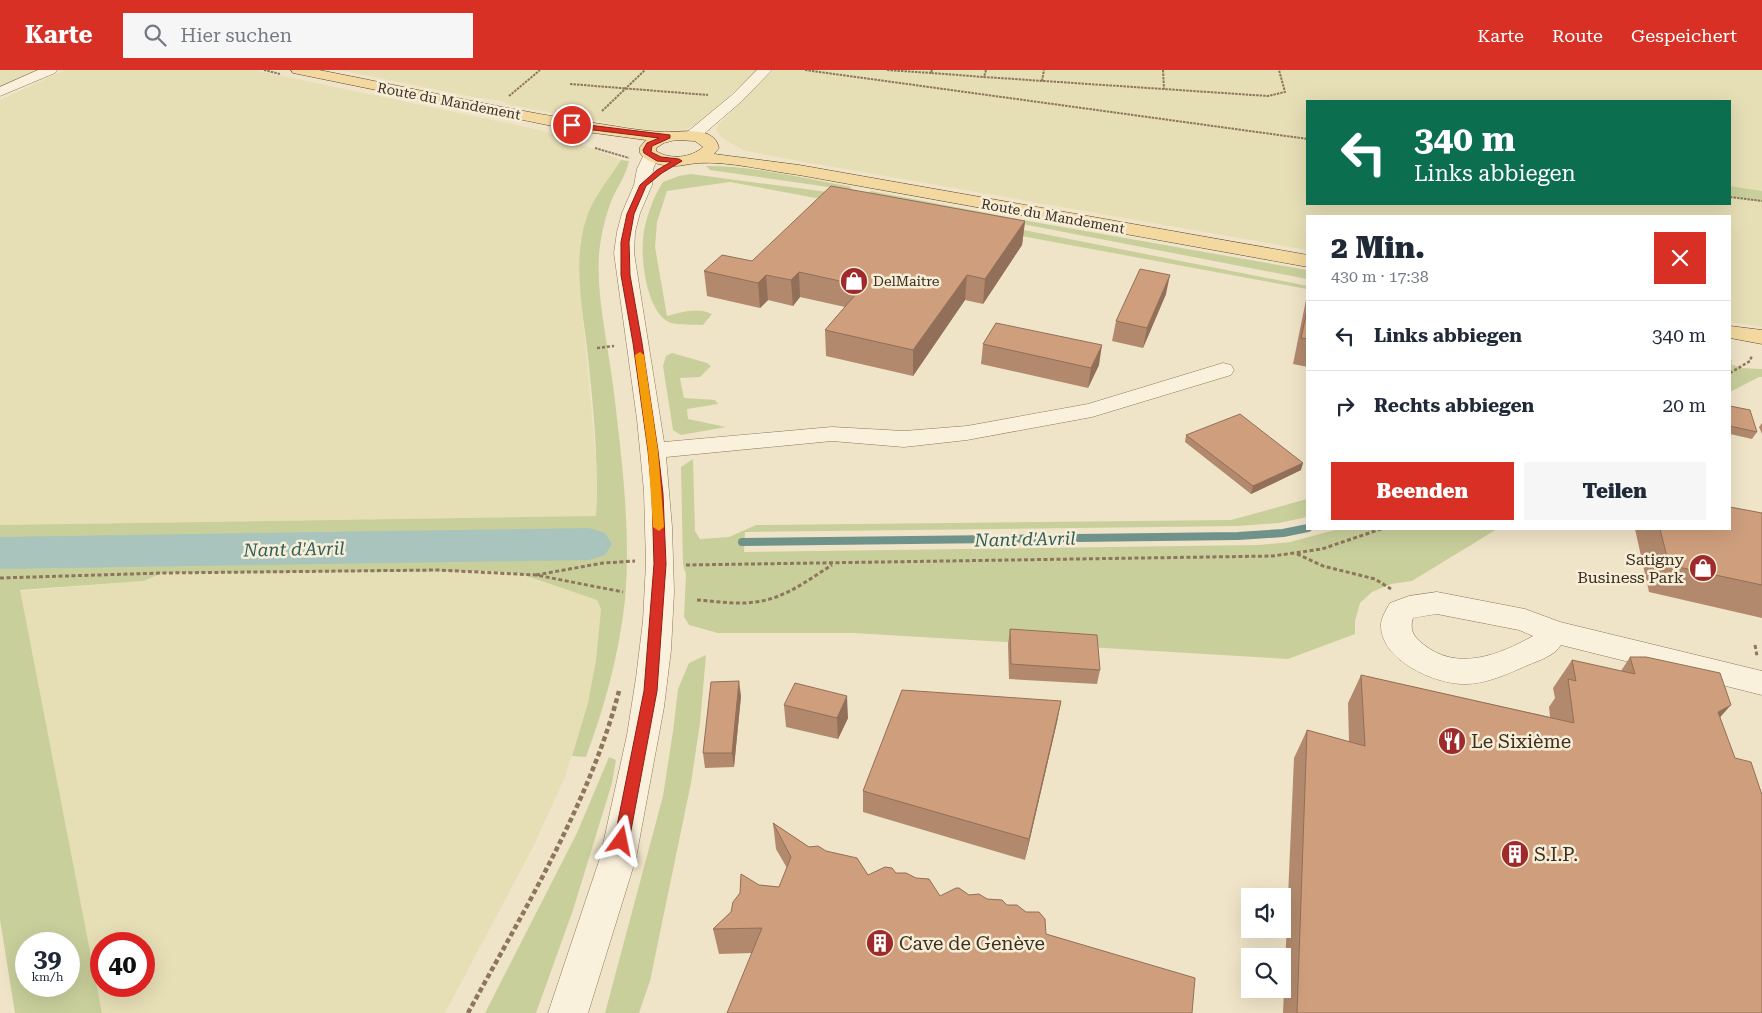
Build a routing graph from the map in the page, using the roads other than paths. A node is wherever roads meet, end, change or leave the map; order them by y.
1 (50, 70) edge
2 (298, 70) edge
3 (765, 70) edge
4 (0, 92) edge
5 (572, 125) junction
6 (692, 136) junction
7 (668, 137) junction
8 (711, 145) junction
9 (649, 153) junction
10 (687, 159) junction
11 (799, 170) junction
12 (638, 173) junction
13 (1306, 261) edge
14 (1731, 332) edge
15 (1762, 337) edge
16 (1223, 370) dead end
17 (653, 451) junction
18 (1553, 632) dead end
19 (1760, 668) edge
20 (568, 1013) edge

1 - 4 street
2 - 5 main road, Route du Mandement
3 - 6 street
5 - 7 main road, Route du Mandement
5 - 9 main road, Route du Mandement
6 - 7 main road, Route du Mandement
6 - 8 main road, Route du Mandement
7 - 9 main road
8 - 10 main road
8 - 11 main road, Route du Mandement
9 - 10 main road, Route du Mandement
9 - 12 street
10 - 11 main road, Route du Mandement
10 - 12 street
11 - 13 main road, Route du Mandement
12 - 17 street
14 - 15 main road
16 - 17 street
17 - 20 street
18 - 19 street

